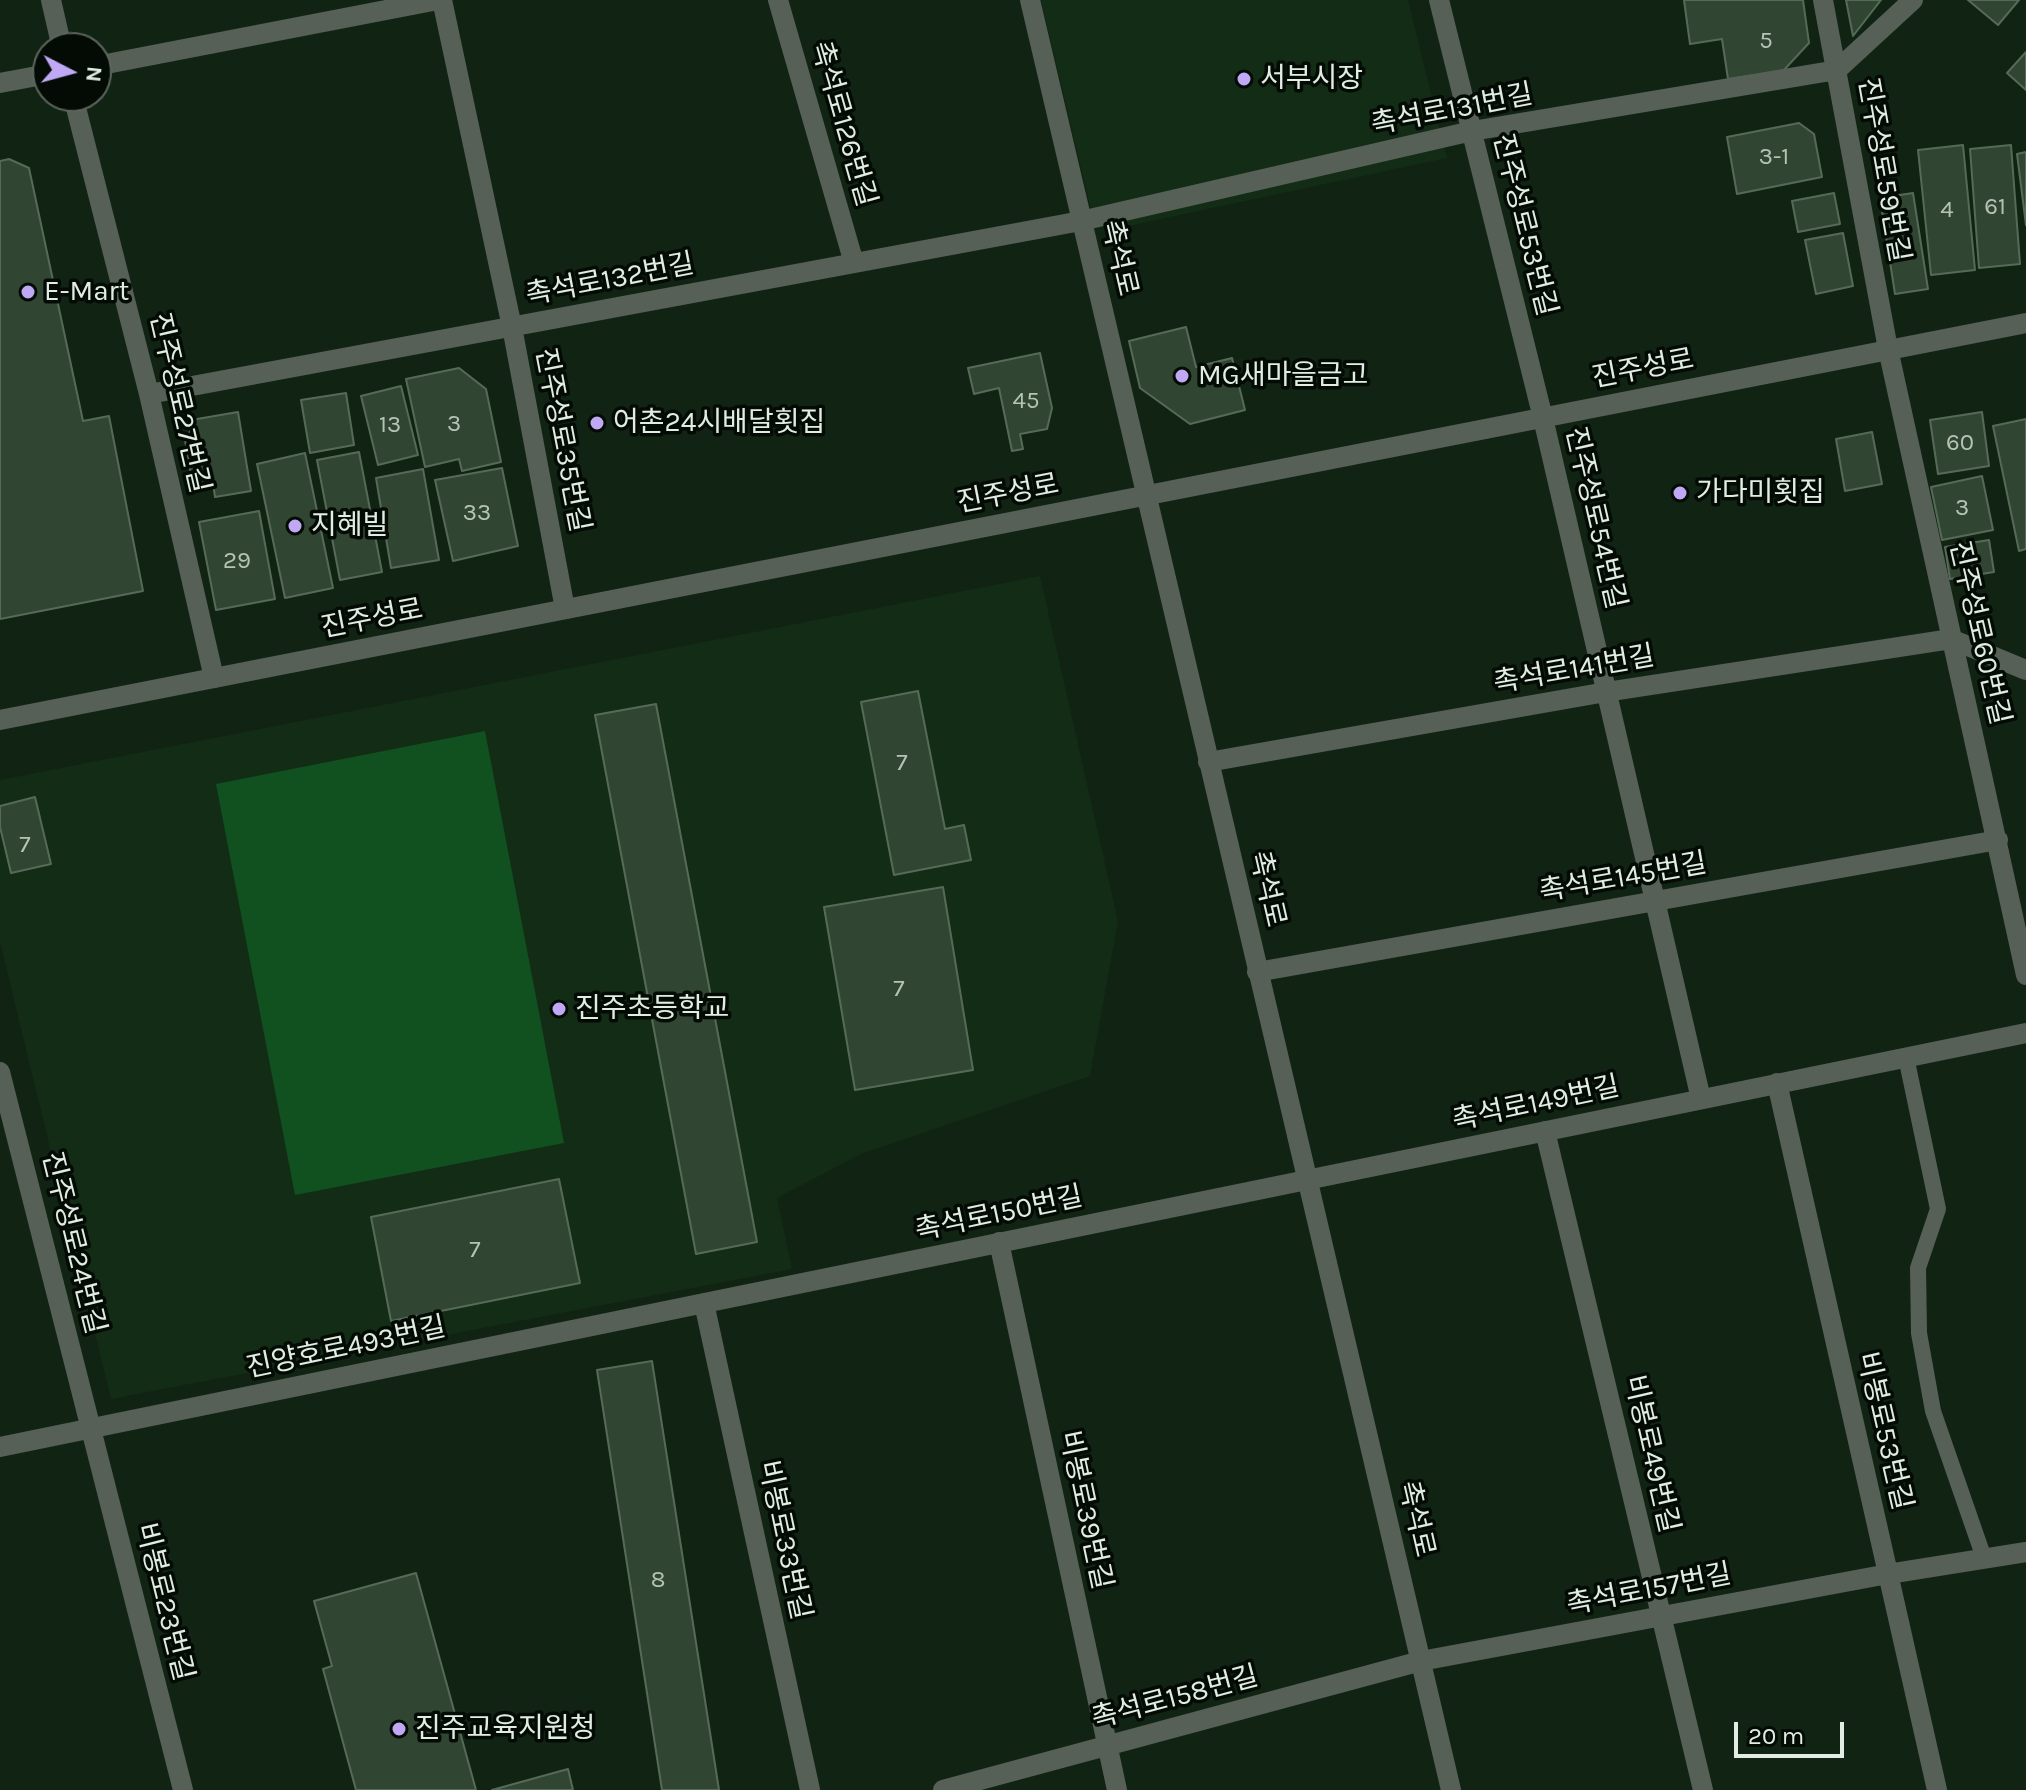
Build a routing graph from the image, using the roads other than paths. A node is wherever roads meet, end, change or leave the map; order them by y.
1 (51, 0) edge
2 (440, 0) edge
3 (778, 0) edge
4 (1030, 0) edge
5 (1439, 0) edge
6 (1823, 0) edge
7 (1913, 0) edge
8 (58, 32) edge
9 (112, 63) edge
10 (1837, 70) junction
11 (32, 77) edge
12 (0, 83) edge
13 (77, 112) edge
14 (1472, 131) junction
15 (1081, 221) junction
16 (854, 263) junction
17 (2026, 323) edge
18 (512, 327) junction
19 (1888, 349) junction
20 (149, 394) junction
21 (1543, 418) junction
22 (1145, 496) junction
23 (565, 609) junction
24 (1951, 639) junction
25 (2026, 670) edge
26 (214, 678) junction
27 (1606, 692) junction
28 (0, 720) edge
29 (1208, 762) junction
30 (1998, 840) junction
31 (1655, 901) junction
32 (1257, 972) junction
33 (2026, 975) edge
34 (2026, 1033) edge
35 (1906, 1057) junction
36 (0, 1072) edge
37 (1777, 1083) junction
38 (1701, 1099) junction
39 (1545, 1131) junction
40 (1307, 1180) junction
41 (999, 1242) junction
42 (704, 1303) junction
43 (91, 1428) junction
44 (0, 1447) edge
45 (2026, 1552) edge
46 (1984, 1558) junction
47 (1888, 1574) junction
48 (1661, 1616) junction
49 (1421, 1661) junction
50 (1108, 1745) junction
51 (183, 1790) edge
52 (810, 1790) edge
53 (943, 1790) edge
54 (1117, 1790) edge
55 (1451, 1790) edge
56 (1703, 1790) edge
57 (1937, 1790) edge

1 - 8 street
2 - 9 street
2 - 18 street, 진주성로35번길
3 - 16 street, 촉석로126번길
4 - 15 street, 촉석로
5 - 14 street, 진주성로53번길
6 - 10 street, 진주성로59번길
7 - 10 street
10 - 14 street, 촉석로131번길
10 - 19 street, 진주성로59번길
11 - 12 street
13 - 20 street, 진주성로27번길
14 - 15 street, 촉석로131번길
14 - 21 street, 진주성로53번길
15 - 16 street, 촉석로132번길
15 - 22 street, 촉석로
16 - 18 street, 촉석로132번길
17 - 19 street, 진주성로
18 - 20 street, 촉석로132번길
18 - 23 street, 진주성로35번길
19 - 21 street, 진주성로
19 - 24 street, 진주성로60번길
20 - 26 street, 진주성로27번길
21 - 22 street, 진주성로
21 - 27 street, 진주성로54번길
22 - 23 street, 진주성로
22 - 29 street, 촉석로
23 - 26 street, 진주성로
24 - 25 street
24 - 27 street, 촉석로141번길
24 - 30 street, 진주성로60번길
26 - 28 street, 진주성로
27 - 29 street, 촉석로141번길
27 - 31 street, 진주성로54번길
29 - 32 street, 촉석로
30 - 31 street, 촉석로145번길
30 - 33 street, 진주성로60번길
31 - 32 street, 촉석로145번길
31 - 38 street, 진주성로54번길
32 - 40 street, 촉석로
34 - 35 street, 촉석로149번길
35 - 37 street, 촉석로149번길
35 - 46 lane
36 - 43 street, 진주성로24번길
37 - 38 street, 촉석로149번길
37 - 47 street, 비봉로53번길
38 - 39 street, 촉석로149번길
39 - 40 street, 촉석로149번길
39 - 48 street, 비봉로49번길
40 - 41 street, 촉석로150번길
40 - 49 street, 촉석로
41 - 42 street, 촉석로150번길
41 - 50 street, 비봉로39번길
42 - 43 street, 진양호로493번길
42 - 52 street, 비봉로33번길
43 - 44 street, 진양호로493번길
43 - 51 street, 비봉로23번길
45 - 46 street, 촉석로157번길
46 - 47 street, 촉석로157번길
47 - 48 street, 촉석로157번길
47 - 57 street, 비봉로53번길
48 - 49 street, 촉석로157번길
48 - 56 street, 비봉로49번길
49 - 50 street, 촉석로158번길
49 - 55 street, 촉석로
50 - 53 street, 촉석로158번길
50 - 54 street, 비봉로39번길

